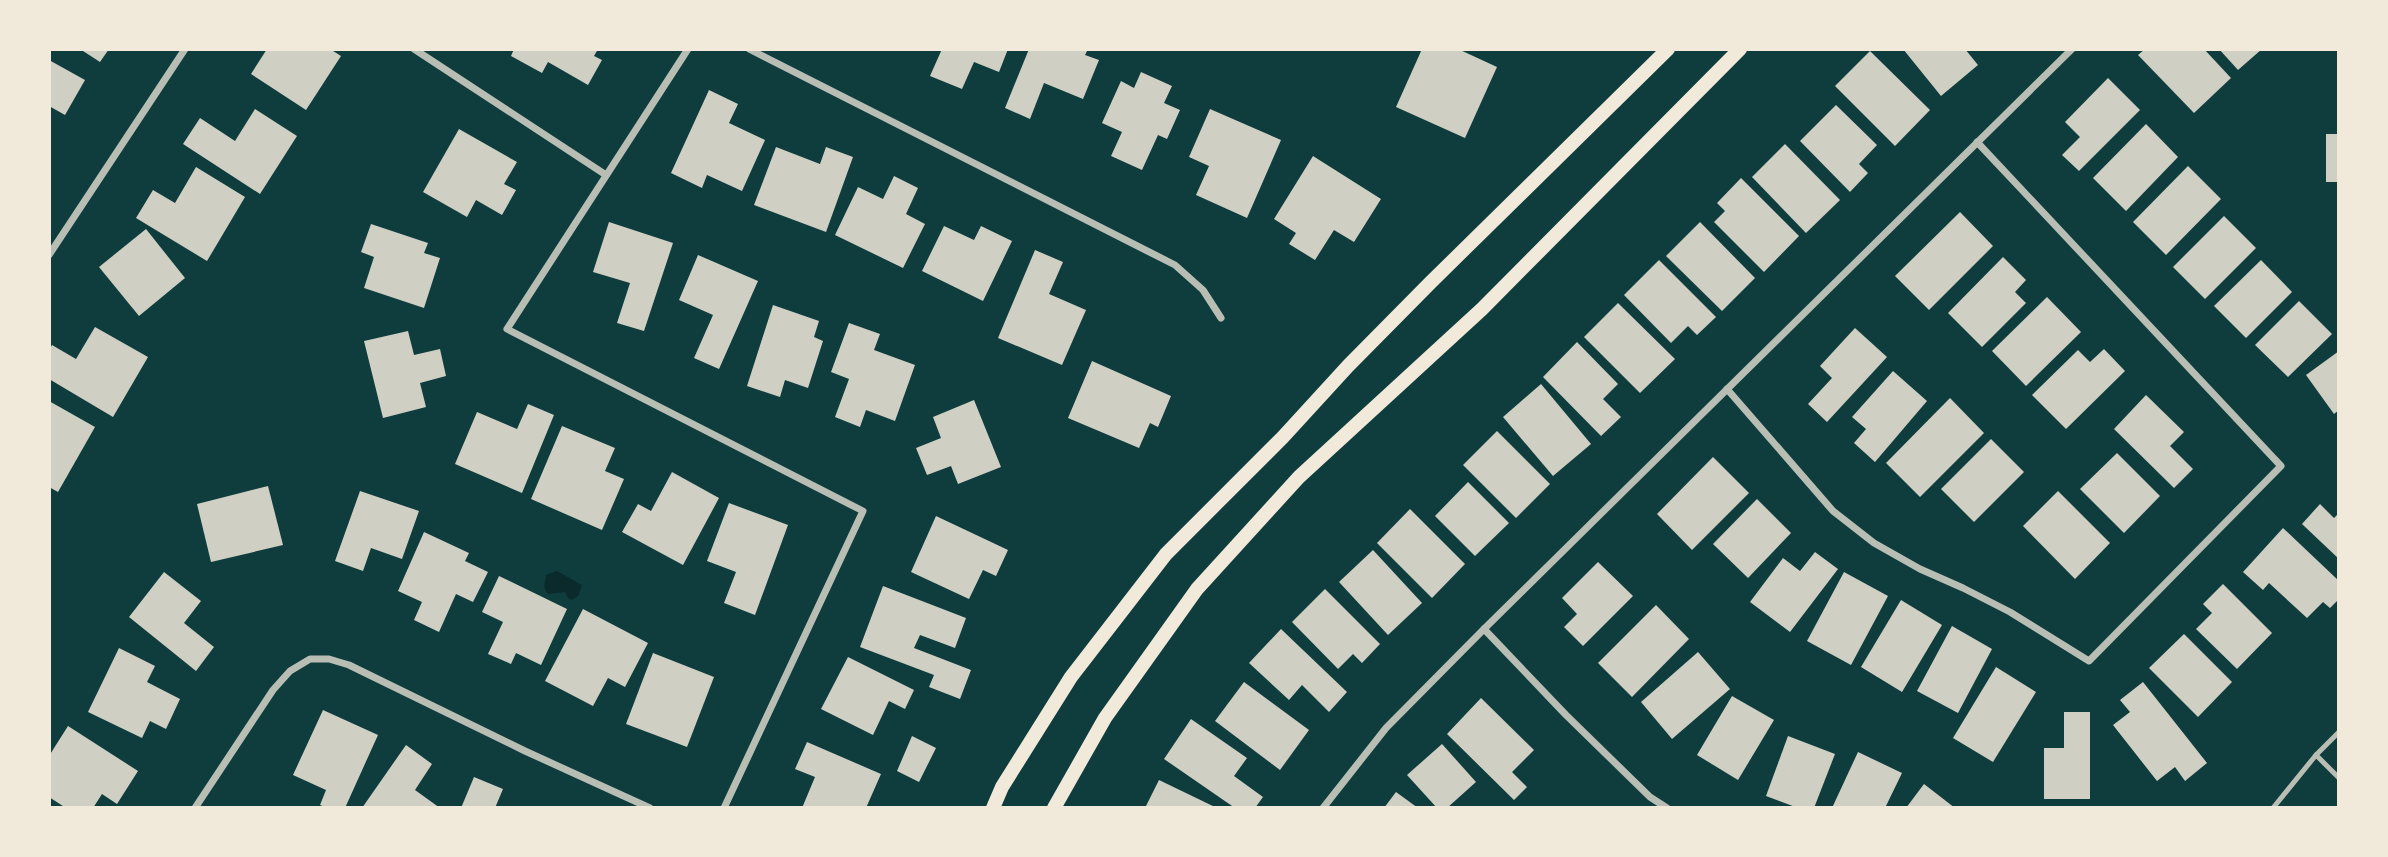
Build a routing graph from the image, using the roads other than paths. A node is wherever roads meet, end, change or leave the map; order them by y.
1 (185, 49) edge
2 (414, 49) edge
3 (688, 49) edge
4 (749, 49) edge
5 (1668, 49) edge
6 (1740, 49) edge
7 (2072, 49) edge
8 (1977, 142) junction
9 (606, 175) junction
10 (49, 255) edge
11 (1221, 318) dead end
12 (1727, 389) junction
13 (1484, 629) junction
14 (2339, 732) edge
15 (2316, 755) junction
16 (2339, 778) edge
17 (195, 808) edge
18 (650, 808) edge
19 (724, 808) edge
20 (993, 808) edge
21 (1054, 808) edge
22 (1323, 808) edge
23 (1667, 808) edge
24 (2273, 808) edge

1 - 10 street
2 - 9 street
3 - 9 street
4 - 11 street
5 - 20 main road
6 - 21 main road
7 - 8 street
8 - 12 street
8 - 12 street
9 - 19 street
12 - 13 street
13 - 22 street
13 - 23 street
14 - 15 lane
15 - 16 lane
15 - 24 lane
17 - 18 street

